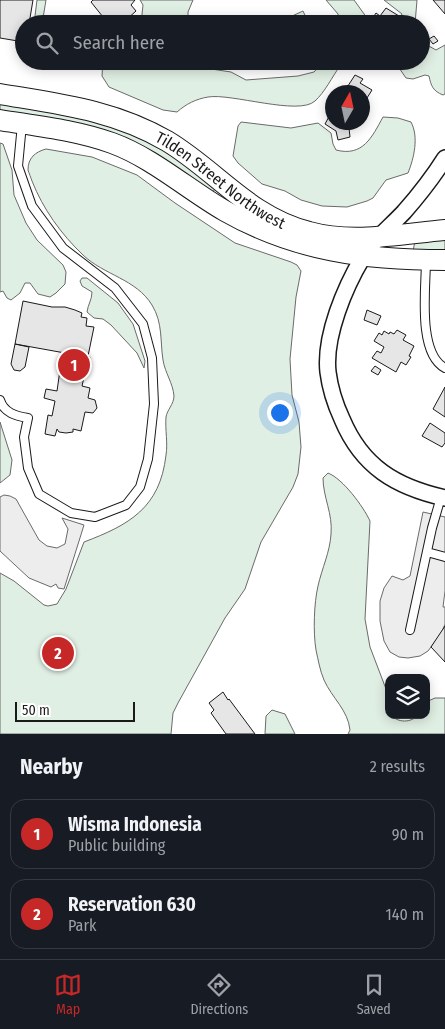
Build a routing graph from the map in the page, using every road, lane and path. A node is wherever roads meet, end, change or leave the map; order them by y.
1 (0, 94) edge
2 (0, 120) edge
3 (22, 124) junction
4 (445, 158) edge
5 (226, 187) junction
6 (212, 203) junction
7 (445, 230) edge
8 (380, 236) junction
9 (363, 256) junction
10 (436, 260) edge
11 (445, 368) edge
12 (0, 400) edge
13 (443, 498) edge
14 (427, 552) junction
15 (445, 557) edge
16 (410, 630) dead end

1 - 5 street, Tilden Street Northwest
2 - 3 street, Tilden Street Northwest
3 - 6 street, Tilden Street Northwest
3 - 12 lane
4 - 8 street
5 - 6 street
5 - 8 street, Tilden Street Northwest
6 - 9 street, Tilden Street Northwest
7 - 8 street, Tilden Street Northwest
8 - 9 street
9 - 10 street, Tilden Street Northwest
9 - 13 street
10 - 11 lane
13 - 14 lane
14 - 15 lane
14 - 16 lane

